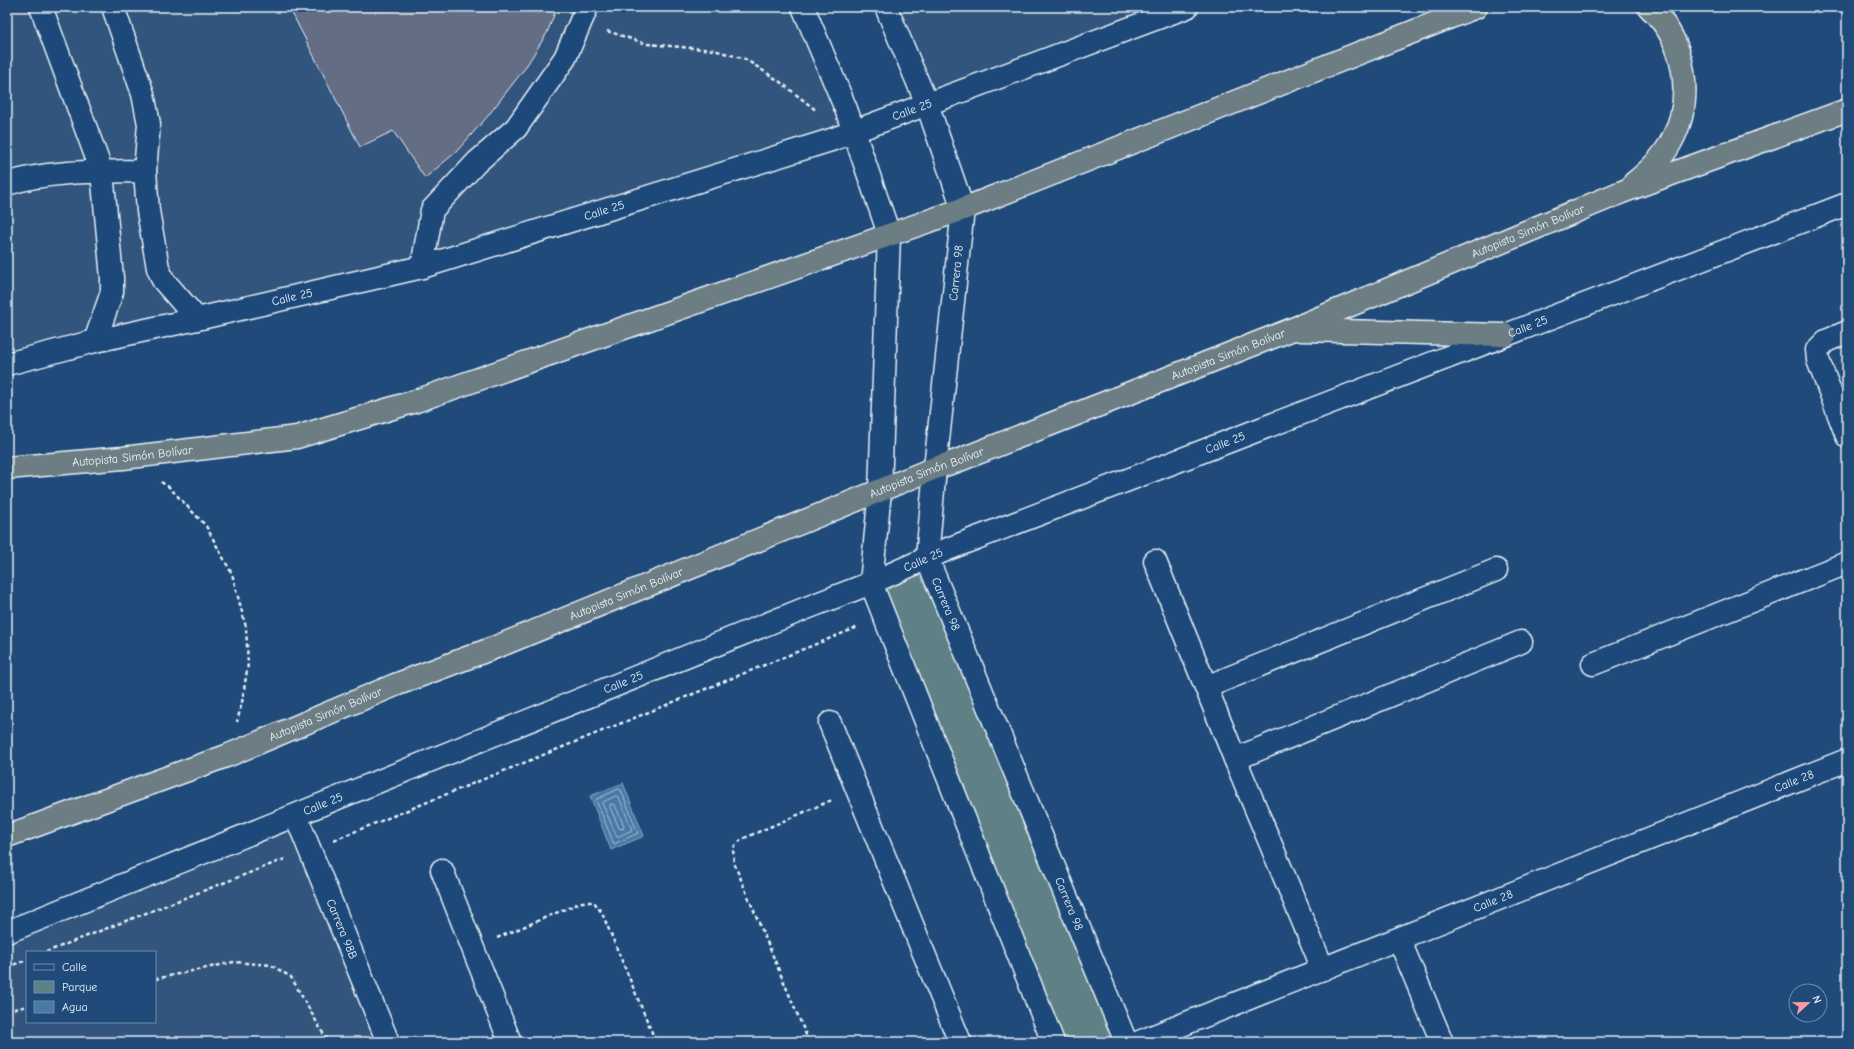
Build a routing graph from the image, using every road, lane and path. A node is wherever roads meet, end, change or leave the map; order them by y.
1 (41, 7) edge
2 (113, 7) edge
3 (802, 7) edge
4 (886, 7) edge
5 (1186, 7) edge
6 (1476, 7) edge
7 (1649, 7) edge
8 (585, 13) edge
9 (927, 104) junction
10 (1847, 110) edge
11 (818, 112) dead end
12 (854, 131) junction
13 (145, 171) junction
14 (102, 172) junction
15 (7, 184) edge
16 (1622, 192) junction
17 (1847, 204) edge
18 (963, 209) junction
19 (889, 234) junction
20 (422, 267) junction
21 (197, 319) junction
22 (1293, 329) junction
23 (1847, 332) edge
24 (1505, 335) junction
25 (96, 341) junction
26 (7, 364) edge
27 (1847, 436) edge
28 (123, 458) junction
29 (7, 468) edge
30 (935, 468) junction
31 (880, 491) junction
32 (927, 558) junction
33 (1155, 561) dead end
34 (1847, 563) edge
35 (1496, 570) dead end
36 (871, 583) junction
37 (858, 627) dead end
38 (1521, 642) dead end
39 (1593, 664) dead end
40 (1206, 687) junction
41 (830, 723) dead end
42 (228, 755) junction
43 (1235, 759) junction
44 (1847, 760) edge
45 (857, 790) junction
46 (296, 816) junction
47 (7, 836) edge
48 (310, 850) junction
49 (442, 870) dead end
50 (7, 932) edge
51 (1399, 939) junction
52 (473, 948) junction
53 (49, 951) edge
54 (26, 960) edge
55 (7, 967) edge
56 (1322, 969) junction
57 (156, 979) edge
58 (26, 1006) edge
59 (7, 1011) edge
60 (328, 1042) edge
61 (388, 1042) edge
62 (510, 1042) edge
63 (656, 1042) edge
64 (809, 1042) edge
65 (960, 1042) edge
66 (1054, 1042) edge
67 (1126, 1042) edge
68 (1139, 1042) edge
69 (1442, 1042) edge

1 - 14 street
2 - 13 street
3 - 12 street
4 - 9 street, Carrera 98
5 - 9 street, Calle 25
6 - 18 highway, Autopista Simón Bolívar
7 - 16 highway
8 - 11 path
8 - 20 street
9 - 12 street, Calle 25
9 - 18 street, Carrera 98
10 - 16 highway, Autopista Simón Bolívar
12 - 19 street
12 - 20 street, Calle 25
13 - 14 street
13 - 21 street
14 - 15 street
14 - 25 street
16 - 22 highway, Autopista Simón Bolívar
17 - 24 street, Calle 25
18 - 19 highway, Autopista Simón Bolívar
18 - 30 street, Carrera 98
19 - 28 highway, Autopista Simón Bolívar
19 - 31 street
20 - 21 street, Calle 25
21 - 25 street, Calle 25
22 - 24 highway
22 - 30 highway, Autopista Simón Bolívar
23 - 27 street
24 - 32 street, Calle 25
25 - 26 street, Calle 25
28 - 29 highway, Autopista Simón Bolívar
28 - 42 path
30 - 31 highway, Autopista Simón Bolívar
30 - 32 street, Carrera 98
31 - 36 street
31 - 42 highway, Autopista Simón Bolívar
32 - 36 street, Calle 25
32 - 67 street, Carrera 98
33 - 40 street
34 - 39 street
35 - 40 street
36 - 46 street, Calle 25
36 - 66 street
37 - 48 path
38 - 43 street
40 - 43 street
41 - 45 street
42 - 47 highway, Autopista Simón Bolívar
43 - 56 street
44 - 51 street, Calle 28
45 - 64 path
45 - 65 street
46 - 48 street, Carrera 98B
46 - 50 street, Calle 25
48 - 53 path
48 - 61 street, Carrera 98B
49 - 52 street
51 - 56 street, Calle 28
51 - 69 street
52 - 62 street
52 - 63 path
54 - 55 path
56 - 68 street, Calle 28
57 - 60 path
58 - 59 path

